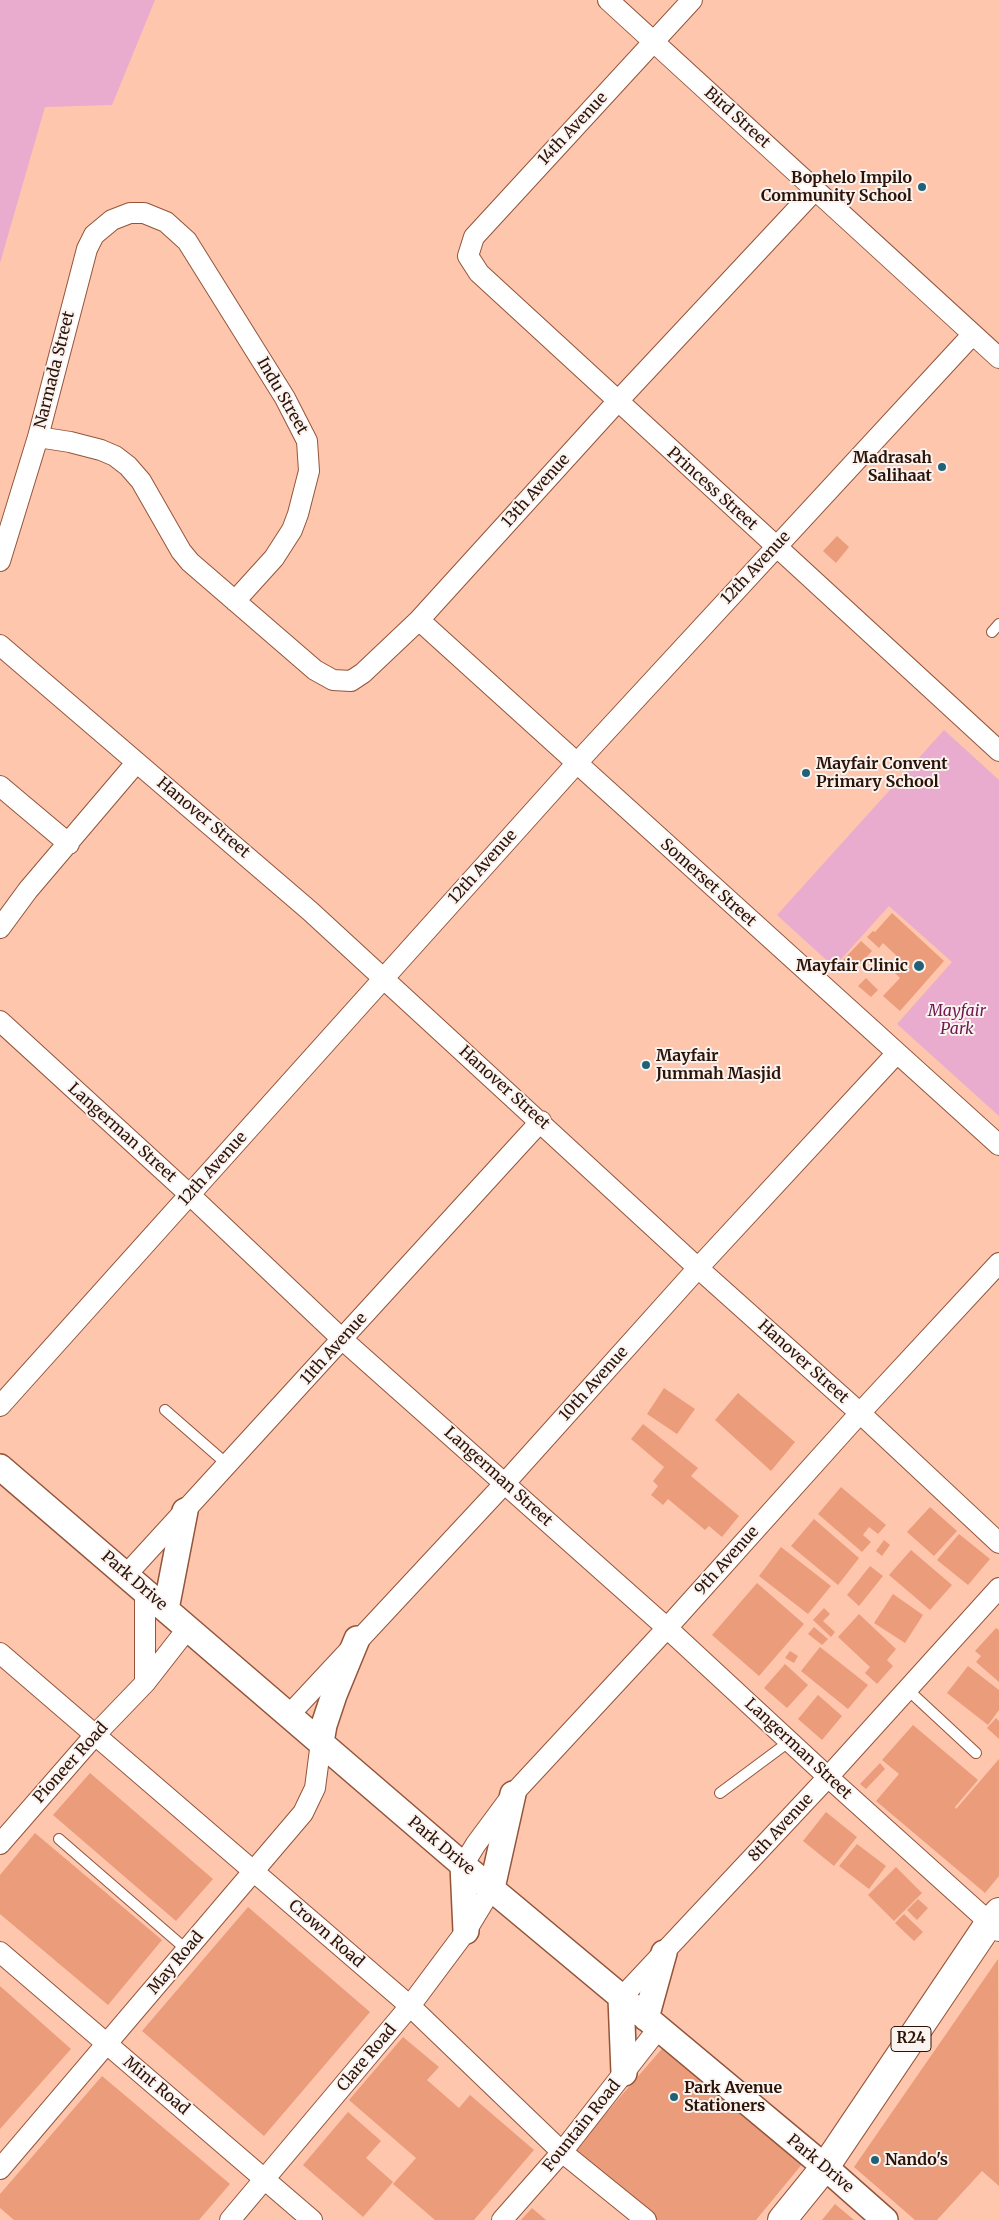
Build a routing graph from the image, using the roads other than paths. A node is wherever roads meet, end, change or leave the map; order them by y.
1 (608, 0) edge
2 (692, 0) edge
3 (653, 41) junction
4 (815, 190) junction
5 (144, 212) joint
6 (472, 265) joint
7 (973, 334) junction
8 (999, 358) edge
9 (617, 402) junction
10 (38, 438) junction
11 (776, 547) junction
12 (0, 560) edge
13 (235, 601) junction
14 (419, 620) junction
15 (0, 645) edge
16 (999, 751) edge
17 (136, 763) junction
18 (576, 764) junction
19 (0, 786) edge
20 (69, 844) junction
21 (0, 928) edge
22 (384, 979) junction
23 (0, 1021) edge
24 (897, 1053) junction
25 (541, 1121) junction
26 (999, 1145) edge
27 (190, 1195) junction
28 (999, 1263) edge
29 (698, 1268) junction
30 (343, 1340) junction
31 (0, 1406) edge
32 (165, 1410) dead end
33 (860, 1413) junction
34 (228, 1465) junction
35 (0, 1468) edge
36 (505, 1483) junction
37 (184, 1511) junction
38 (999, 1543) edge
39 (126, 1575) junction
40 (999, 1588) edge
41 (145, 1591) junction
42 (166, 1609) junction
43 (188, 1628) junction
44 (667, 1628) junction
45 (357, 1640) junction
46 (0, 1653) edge
47 (145, 1683) junction
48 (907, 1689) junction
49 (289, 1715) junction
50 (95, 1735) junction
51 (321, 1742) junction
52 (790, 1742) junction
53 (976, 1753) dead end
54 (828, 1777) junction
55 (720, 1793) dead end
56 (514, 1794) junction
57 (59, 1839) dead end
58 (0, 1844) edge
59 (463, 1865) junction
60 (254, 1872) junction
61 (492, 1888) junction
62 (996, 1922) edge
63 (466, 1931) junction
64 (187, 1950) junction
65 (0, 1952) edge
66 (664, 1953) junction
67 (621, 1998) junction
68 (410, 2006) junction
69 (652, 2023) junction
70 (107, 2044) junction
71 (624, 2073) junction
72 (562, 2152) junction
73 (825, 2167) junction
74 (0, 2170) edge
75 (265, 2179) junction
76 (230, 2220) edge
77 (312, 2220) edge
78 (502, 2220) edge
79 (646, 2220) edge
80 (782, 2220) edge
81 (884, 2220) edge

1 - 3 street, Bird Street
2 - 3 street, 14th Avenue
3 - 4 street, Bird Street
3 - 6 street, 14th Avenue
4 - 7 street, Bird Street
4 - 9 street, 13th Avenue
5 - 10 street, Narmada Street
5 - 13 street, Indu Street
6 - 9 street, Princess Street
7 - 8 street, Bird Street
7 - 11 street, 12th Avenue
9 - 11 street, Princess Street
9 - 14 street, 13th Avenue
10 - 12 street, Narmada Street
10 - 13 street, 13th Avenue
11 - 16 street, Princess Street
11 - 18 street, 12th Avenue
13 - 14 street, 13th Avenue
14 - 18 street, Somerset Street
15 - 17 street, Hanover Street
17 - 20 street
17 - 22 street, Hanover Street
18 - 22 street, 12th Avenue
18 - 24 street, Somerset Street
19 - 20 street
20 - 21 street
22 - 25 street, Hanover Street
22 - 27 street, 12th Avenue
23 - 27 street, Langerman Street
24 - 26 street, Somerset Street
24 - 29 street, 10th Avenue
25 - 29 street, Hanover Street
25 - 30 street, 11th Avenue
27 - 30 street, Langerman Street
27 - 31 street, 12th Avenue
28 - 33 street, 9th Avenue
29 - 33 street, Hanover Street
29 - 36 street, 10th Avenue
30 - 34 street, 11th Avenue
30 - 36 street, Langerman Street
32 - 34 lane
33 - 38 street, Hanover Street
33 - 44 street, 9th Avenue
34 - 37 street, 11th Avenue
35 - 39 street, Park Drive
36 - 44 street, Langerman Street
36 - 45 street, 10th Avenue
37 - 39 street, 11th Avenue
37 - 42 street
39 - 41 street, Park Drive
40 - 48 street, 8th Avenue
41 - 42 street, Park Drive
41 - 47 street
42 - 43 street, Park Drive
43 - 47 street, Pioneer Road
43 - 49 street, Park Drive
44 - 52 street, Langerman Street
44 - 56 street, 9th Avenue
45 - 49 street, 10th Avenue
45 - 51 street
46 - 50 street, Crown Road
47 - 50 street, Pioneer Road
48 - 53 lane
48 - 54 street, 8th Avenue
49 - 51 street, Park Drive
50 - 58 street, Pioneer Road
50 - 60 street, Crown Road
51 - 59 street, Park Drive
51 - 60 street, May Road
52 - 54 street, Langerman Street
52 - 55 lane
54 - 62 street, Langerman Street
54 - 66 street, 8th Avenue
56 - 59 street, 9th Avenue
56 - 61 street
57 - 64 lane
59 - 61 street, Park Drive
59 - 63 street
60 - 64 street, May Road
60 - 68 street, Crown Road
61 - 63 street, Clare Road
61 - 67 street, Park Drive
62 - 73 main road, R24
63 - 68 street, Clare Road
64 - 70 street, May Road
65 - 70 street, Mint Road
66 - 67 street, 8th Avenue
66 - 69 street
67 - 69 street, Park Drive
67 - 71 street
68 - 72 street, Crown Road
68 - 75 street, Clare Road
69 - 71 street, Fountain Road
69 - 73 street, Park Drive
70 - 74 street, May Road
70 - 75 street, Mint Road
71 - 72 street, Fountain Road
72 - 78 street, Fountain Road
72 - 79 street, Crown Road
73 - 80 main road, R24
73 - 81 street, Park Drive
75 - 76 street, Clare Road
75 - 77 street, Mint Road

